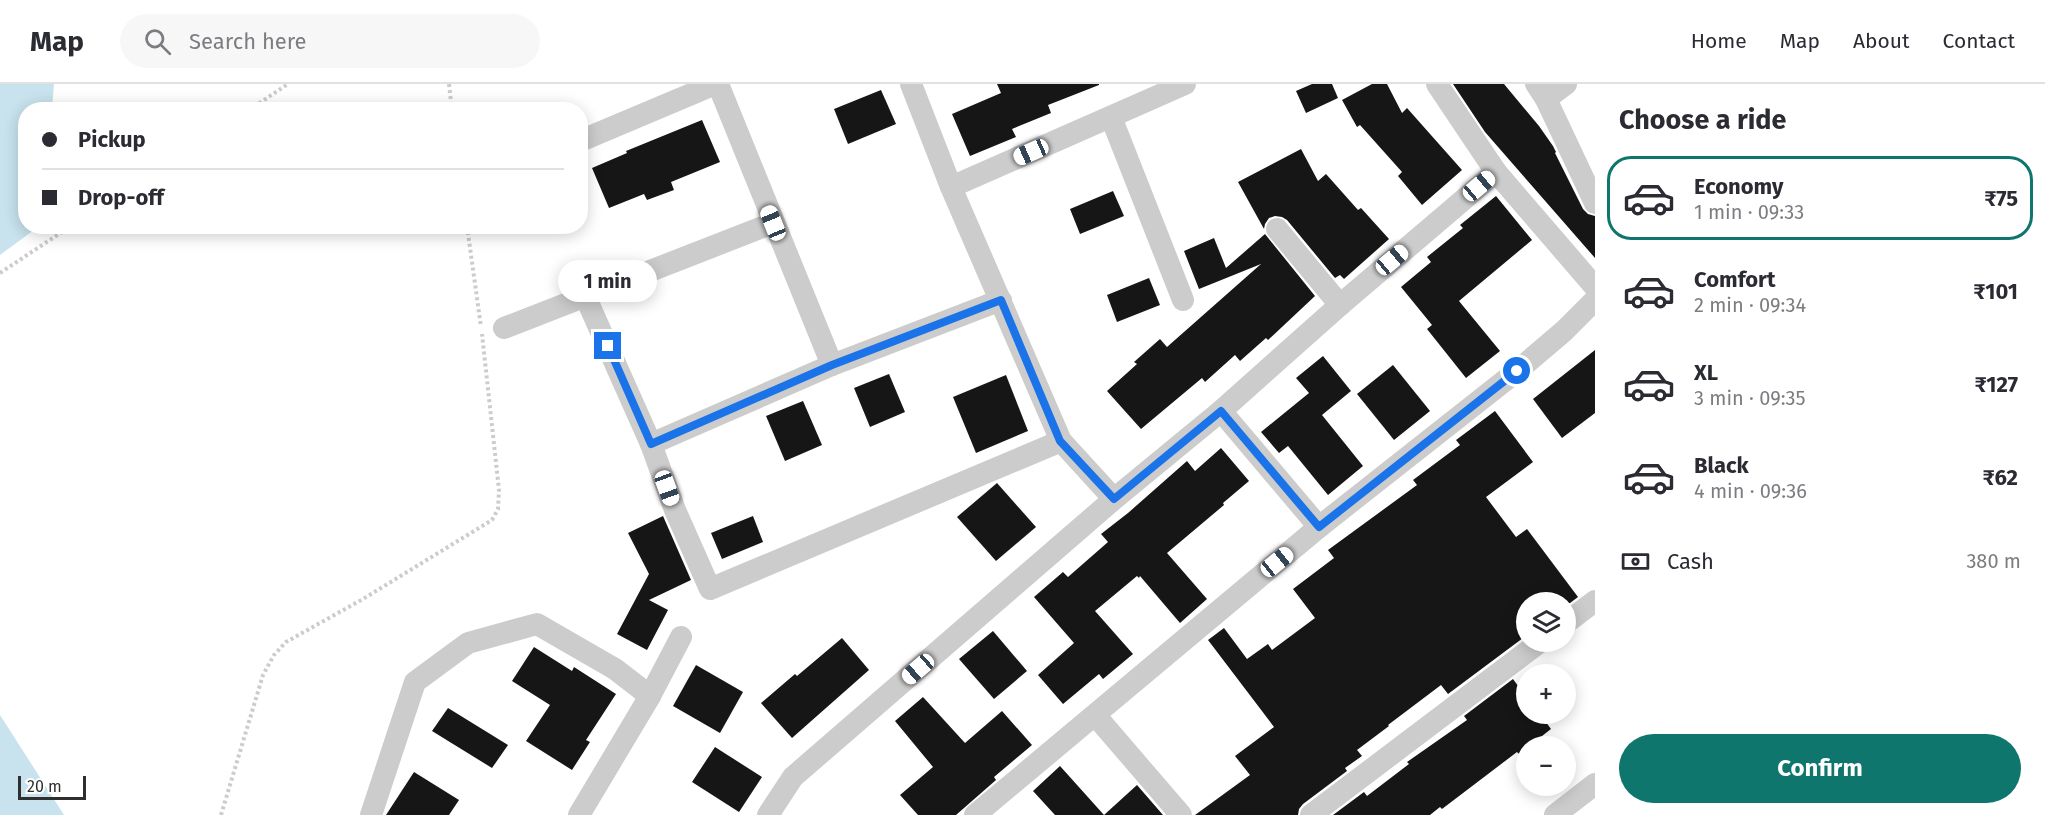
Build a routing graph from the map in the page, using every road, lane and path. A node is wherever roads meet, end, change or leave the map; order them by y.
1 (288, 84) edge
2 (449, 84) edge
3 (716, 84) edge
4 (911, 84) edge
5 (1185, 84) edge
6 (1437, 84) edge
7 (1566, 84) edge
8 (1541, 91) edge
9 (261, 102) edge
10 (451, 102) edge
11 (1111, 117) junction
12 (588, 138) edge
13 (1496, 172) junction
14 (951, 187) junction
15 (1594, 198) edge
16 (773, 223) junction
17 (1277, 230) dead end
18 (59, 234) edge
19 (468, 234) edge
20 (0, 273) edge
21 (1595, 287) edge
22 (586, 298) junction
23 (1001, 300) junction
24 (1183, 300) dead end
25 (1595, 300) edge
26 (1340, 305) junction
27 (504, 328) dead end
28 (832, 365) junction
29 (1221, 411) junction
30 (1060, 441) junction
31 (651, 444) junction
32 (1114, 499) junction
33 (1319, 527) junction
34 (1595, 601) edge
35 (1576, 615) edge
36 (681, 637) dead end
37 (1527, 652) edge
38 (650, 696) junction
39 (1095, 715) junction
40 (1595, 784) edge
41 (221, 815) edge
42 (371, 815) edge
43 (579, 815) edge
44 (768, 815) edge
45 (975, 815) edge
46 (1181, 815) edge
47 (1311, 815) edge
48 (1555, 815) edge

1 - 9 path
2 - 10 path
3 - 12 street
3 - 16 street
4 - 14 street
5 - 11 street
6 - 13 street
7 - 8 street
8 - 15 street
11 - 14 street
11 - 24 street
13 - 21 street
13 - 26 street
14 - 23 street
16 - 22 street
16 - 28 street
17 - 26 street
18 - 20 path
19 - 41 path
22 - 27 street
22 - 31 street
23 - 28 street
23 - 30 street
25 - 33 street
26 - 29 street
28 - 31 street
29 - 32 street
29 - 33 street
30 - 31 street
30 - 32 street
32 - 44 street
33 - 39 street
34 - 35 street
36 - 38 street
37 - 47 street
38 - 42 street
38 - 43 street
39 - 45 street
39 - 46 street
40 - 48 street

